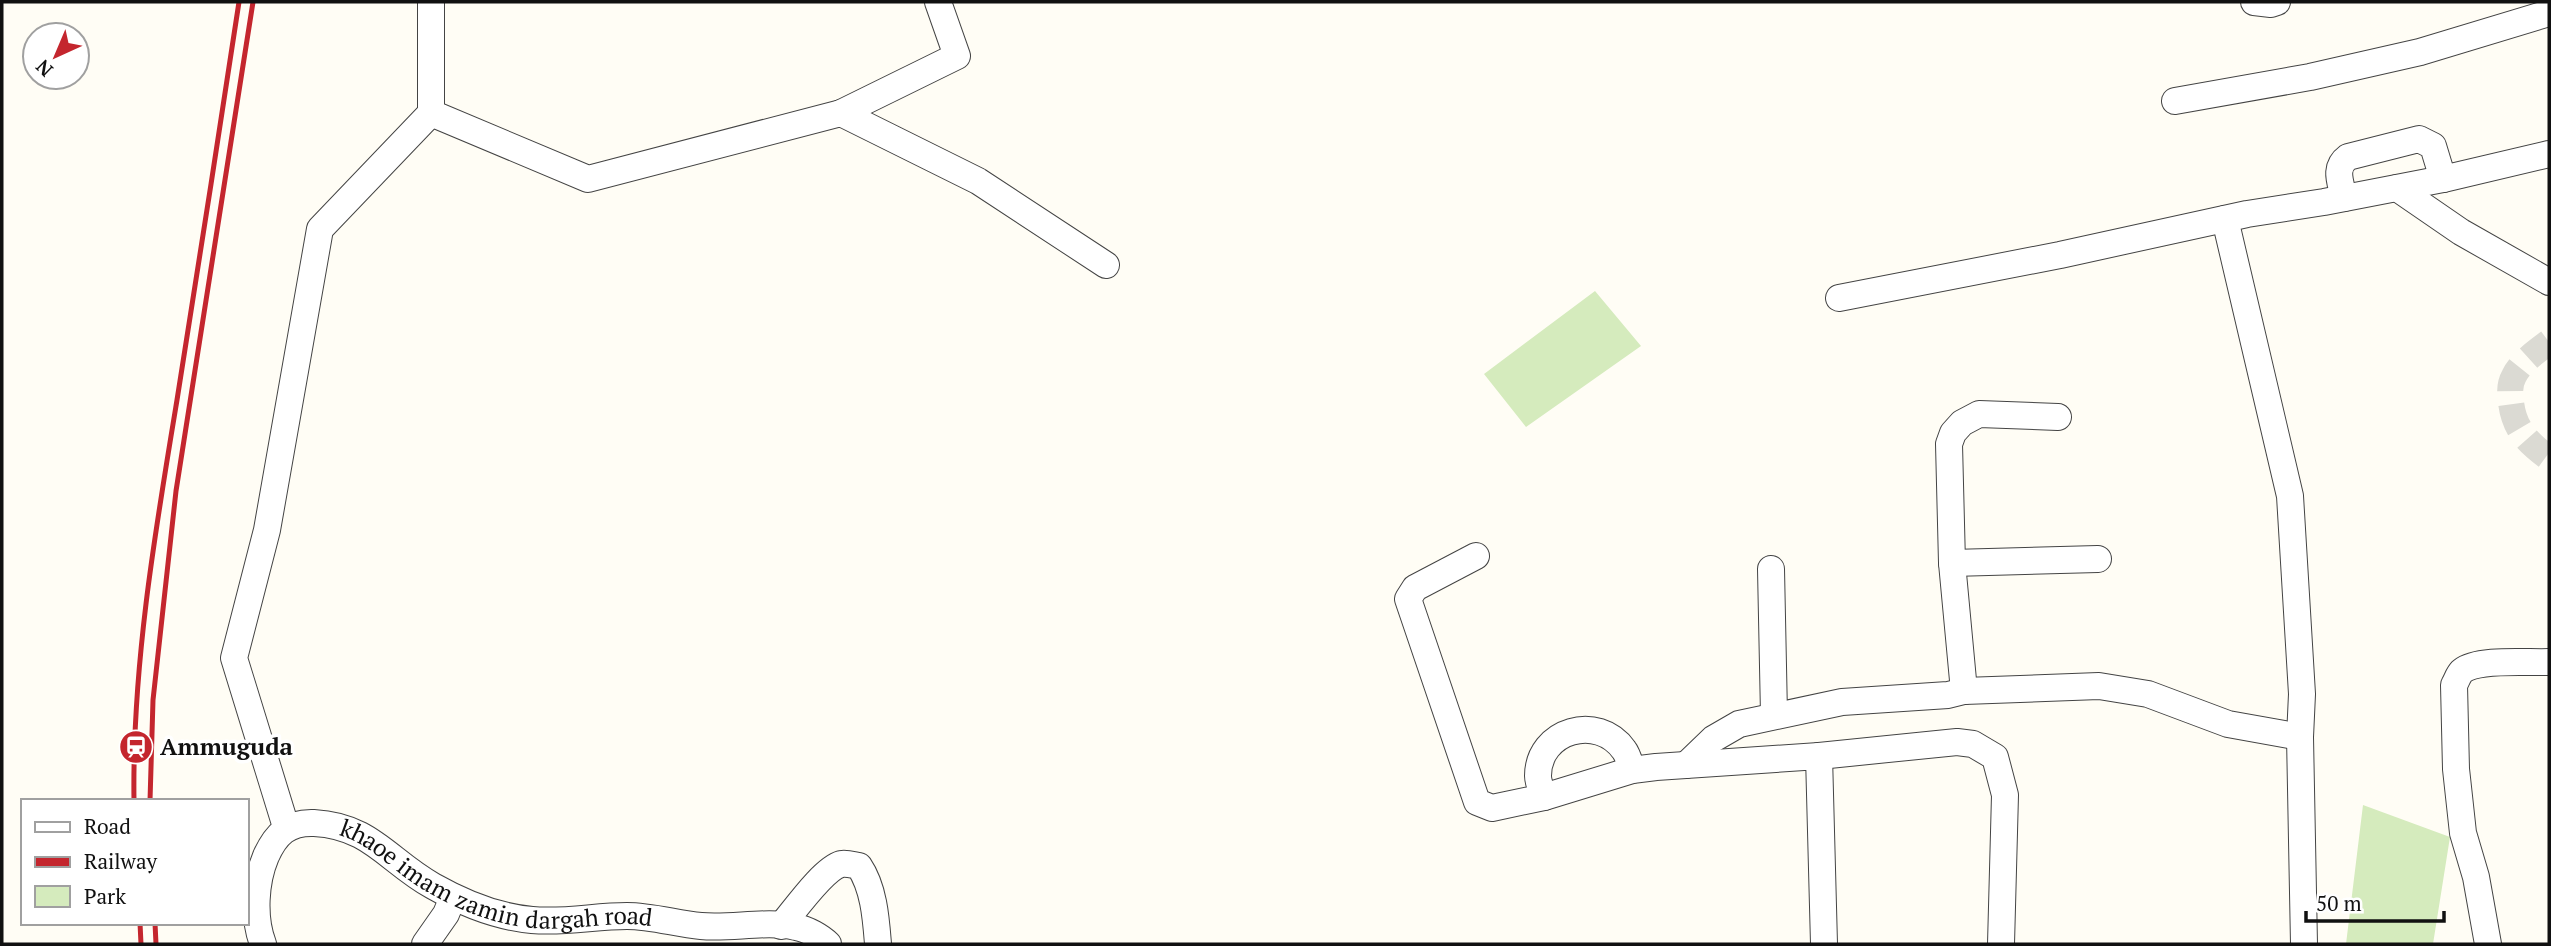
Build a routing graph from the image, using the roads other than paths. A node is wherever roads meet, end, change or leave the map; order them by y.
1 (431, 2) edge
2 (938, 2) edge
3 (2254, 2) edge
4 (2277, 2) edge
5 (2549, 13) edge
6 (2175, 101) dead end
7 (431, 113) junction
8 (841, 113) junction
9 (2549, 154) edge
10 (2443, 179) junction
11 (2397, 188) junction
12 (2344, 198) junction
13 (2225, 219) junction
14 (1105, 265) dead end
15 (2549, 282) edge
16 (1839, 299) dead end
17 (2057, 417) dead end
18 (1476, 556) dead end
19 (2098, 559) dead end
20 (1952, 563) junction
21 (1771, 569) dead end
22 (2549, 662) edge
23 (1964, 691) junction
24 (1774, 715) junction
25 (2300, 737) junction
26 (1819, 756) junction
27 (1686, 765) junction
28 (1632, 771) junction
29 (1544, 797) junction
30 (286, 827) junction
31 (453, 897) junction
32 (535, 920) junction
33 (781, 926) junction
34 (263, 944) edge
35 (425, 944) edge
36 (561, 944) edge
37 (828, 944) edge
38 (878, 944) edge
39 (1824, 944) edge
40 (2001, 944) edge
41 (2304, 944) edge
42 (2488, 944) edge

1 - 7 street
2 - 8 street
3 - 4 street
5 - 6 street
7 - 8 street
7 - 30 street
8 - 14 street
9 - 10 street
10 - 11 street
10 - 12 street
11 - 12 street
11 - 15 street
12 - 13 street
13 - 16 street
13 - 25 street
17 - 20 street
18 - 29 street
19 - 20 street
20 - 23 street
21 - 24 street
22 - 42 street
23 - 24 street
23 - 25 street
24 - 27 street
25 - 41 street
26 - 27 street
26 - 39 street
26 - 40 street
27 - 28 street
28 - 29 street
28 - 29 street
30 - 31 street, khaoe imam zamin dargah road
30 - 34 street
31 - 32 street, khaoe imam zamin dargah road
31 - 35 street
32 - 33 street, khaoe imam zamin dargah road
32 - 36 street
33 - 37 street, khaoe imam zamin dargah road
33 - 38 street

